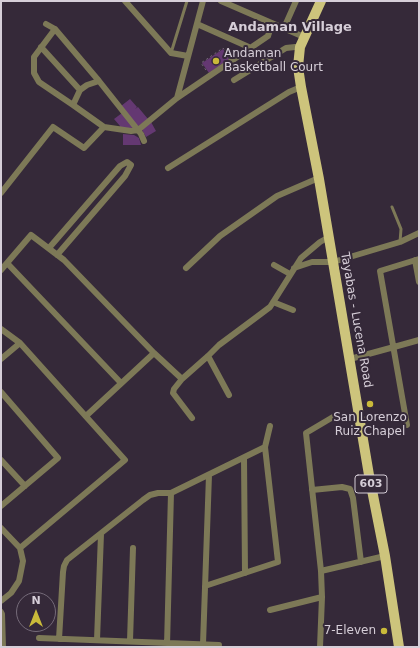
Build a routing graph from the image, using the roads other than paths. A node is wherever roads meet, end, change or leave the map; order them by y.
1 (125, 1) edge
2 (187, 1) edge
3 (203, 1) edge
4 (221, 1) edge
5 (296, 1) edge
6 (321, 1) edge
7 (272, 23) junction
8 (46, 24) dead end
9 (197, 24) junction
10 (284, 28) junction
11 (55, 29) junction
12 (304, 36) junction
13 (41, 47) junction
14 (300, 47) junction
15 (251, 48) junction
16 (171, 53) junction
17 (188, 56) junction
18 (234, 80) dead end
19 (100, 81) junction
20 (301, 87) junction
21 (80, 90) junction
22 (177, 98) junction
23 (73, 105) junction
24 (104, 127) junction
25 (138, 130) junction
26 (144, 141) dead end
27 (168, 168) dead end
28 (319, 180) junction
29 (1, 193) edge
30 (392, 206) dead end
31 (419, 234) edge
32 (328, 237) junction
33 (400, 242) junction
34 (49, 248) junction
35 (58, 255) junction
36 (417, 260) edge
37 (333, 262) junction
38 (7, 264) junction
39 (274, 265) dead end
40 (186, 268) dead end
41 (294, 268) junction
42 (1, 270) edge
43 (290, 274) junction
44 (419, 282) edge
45 (273, 302) junction
46 (293, 310) dead end
47 (1, 329) edge
48 (419, 340) edge
49 (20, 342) junction
50 (394, 347) junction
51 (154, 353) junction
52 (208, 356) junction
53 (350, 358) junction
54 (1, 359) edge
55 (182, 379) junction
56 (121, 383) junction
57 (1, 392) edge
58 (229, 395) dead end
59 (86, 416) junction
60 (333, 417) dead end
61 (192, 418) dead end
62 (270, 426) dead end
63 (407, 426) dead end
64 (265, 447) junction
65 (244, 458) junction
66 (1, 460) edge
67 (209, 475) junction
68 (25, 486) junction
69 (312, 490) junction
70 (171, 493) junction
71 (1, 506) edge
72 (1, 528) edge
73 (100, 534) junction
74 (20, 548) junction
75 (133, 548) dead end
76 (385, 556) junction
77 (361, 562) junction
78 (321, 571) junction
79 (244, 573) junction
80 (205, 586) junction
81 (322, 597) junction
82 (1, 601) edge
83 (270, 610) dead end
84 (1, 612) edge
85 (38, 638) dead end
86 (59, 639) junction
87 (96, 640) junction
88 (130, 642) junction
89 (203, 644) junction
90 (167, 645) edge
91 (219, 645) dead end
92 (3, 647) edge
93 (320, 647) edge
94 (399, 647) edge

1 - 16 street
2 - 16 lane
3 - 9 street
4 - 7 street
5 - 10 street
6 - 12 main road, Tayabas - Lucena Road / 603
7 - 10 street
7 - 15 street
8 - 11 street
9 - 15 street
9 - 17 street
10 - 12 street
11 - 13 street
11 - 19 street
12 - 14 main road, Tayabas - Lucena Road / 603
13 - 21 street
13 - 23 street
14 - 18 street
14 - 20 main road, Tayabas - Lucena Road / 603
15 - 22 street
16 - 17 street
17 - 22 street
19 - 21 street
19 - 25 street
20 - 27 street
20 - 28 main road, Tayabas - Lucena Road / 603
21 - 23 street
22 - 25 street
23 - 24 street
24 - 25 street
24 - 29 street
25 - 26 street
28 - 32 main road, Tayabas - Lucena Road / 603
28 - 40 street
30 - 33 lane
31 - 33 street
32 - 37 main road, Tayabas - Lucena Road / 603
32 - 41 street
33 - 37 street
34 - 35 street
34 - 35 street
34 - 38 street
35 - 51 street
36 - 44 street
36 - 50 street
37 - 41 street
37 - 53 main road, Tayabas - Lucena Road / 603
38 - 42 street
38 - 56 street
39 - 43 street
41 - 43 street
43 - 45 street
45 - 46 street
45 - 52 street
47 - 49 street
48 - 50 street
49 - 54 street
49 - 59 street
50 - 53 street
50 - 63 street
51 - 55 street
51 - 56 street
52 - 55 street
52 - 58 street
53 - 76 main road, Tayabas - Lucena Road / 603
55 - 61 street
56 - 59 street
57 - 68 street
59 - 74 street
60 - 69 street
62 - 64 street
64 - 65 street
64 - 79 street
65 - 67 street
65 - 79 street
66 - 68 street
67 - 70 street
67 - 80 street
68 - 71 street
69 - 77 street
69 - 78 street
70 - 73 street
70 - 90 street
72 - 74 street
73 - 86 street
73 - 87 street
74 - 82 street
75 - 88 street
76 - 77 street
76 - 94 main road, Tayabas - Lucena Road / 603
77 - 78 street
78 - 81 street
79 - 80 street
80 - 89 street
81 - 83 street
81 - 93 street
84 - 92 street
85 - 86 street
86 - 87 street
87 - 88 street
88 - 90 street
89 - 90 street
89 - 91 street

